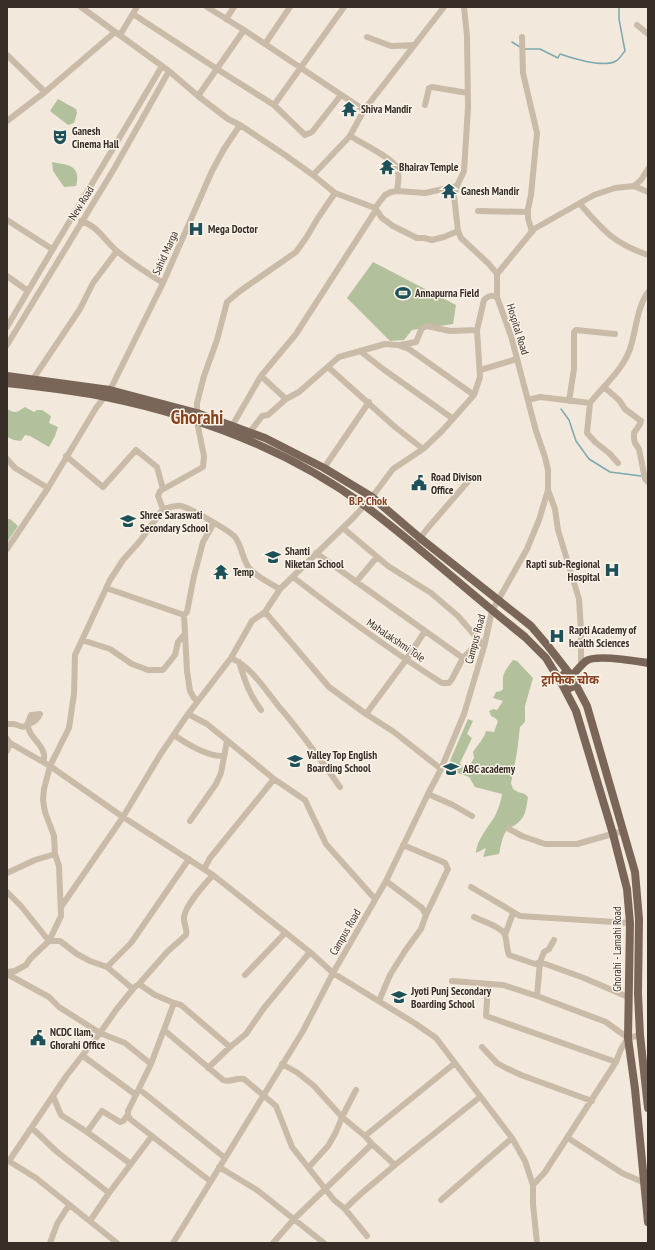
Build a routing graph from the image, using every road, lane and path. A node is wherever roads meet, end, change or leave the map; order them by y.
1 (80, 7) edge
2 (137, 7) edge
3 (207, 7) edge
4 (234, 7) edge
5 (290, 7) edge
6 (344, 7) edge
7 (444, 7) edge
8 (464, 7) edge
9 (133, 14) junction
10 (226, 19) junction
11 (637, 25) dead end
12 (244, 30) junction
13 (118, 34) junction
14 (648, 34) edge
15 (368, 37) dead end
16 (522, 37) dead end
17 (265, 44) junction
18 (414, 45) junction
19 (7, 55) edge
20 (162, 66) junction
21 (300, 68) junction
22 (217, 70) junction
23 (169, 71) junction
24 (45, 92) junction
25 (468, 93) junction
26 (341, 95) junction
27 (198, 96) junction
28 (274, 105) junction
29 (425, 106) dead end
30 (364, 110) junction
31 (7, 121) edge
32 (240, 125) junction
33 (350, 136) junction
34 (106, 164) junction
35 (114, 169) junction
36 (648, 169) edge
37 (313, 175) junction
38 (457, 186) junction
39 (634, 186) junction
40 (397, 191) junction
41 (648, 192) edge
42 (335, 193) junction
43 (580, 204) junction
44 (375, 209) junction
45 (478, 211) dead end
46 (528, 211) junction
47 (7, 220) edge
48 (81, 221) junction
49 (458, 231) junction
50 (533, 231) junction
51 (52, 249) junction
52 (117, 251) junction
53 (648, 255) edge
54 (497, 274) junction
55 (7, 276) edge
56 (163, 284) junction
57 (28, 291) junction
58 (648, 292) edge
59 (497, 297) junction
60 (7, 327) edge
61 (477, 330) junction
62 (615, 334) dead end
63 (7, 345) edge
64 (398, 346) junction
65 (360, 351) junction
66 (517, 359) junction
67 (328, 367) junction
68 (480, 370) junction
69 (7, 376) edge
70 (261, 376) junction
71 (33, 380) junction
72 (7, 383) edge
73 (604, 387) junction
74 (107, 393) junction
75 (474, 395) junction
76 (286, 399) junction
77 (528, 400) junction
78 (569, 401) junction
79 (369, 402) junction
80 (590, 403) junction
81 (197, 418) junction
82 (452, 418) junction
83 (232, 426) junction
84 (250, 432) junction
85 (423, 449) junction
86 (66, 456) junction
87 (7, 459) edge
88 (618, 464) dead end
89 (324, 468) junction
90 (471, 478) dead end
91 (648, 482) edge
92 (48, 488) junction
93 (163, 490) junction
94 (548, 490) junction
95 (372, 496) junction
96 (364, 506) junction
97 (163, 508) junction
98 (214, 524) junction
99 (343, 528) junction
100 (420, 538) junction
101 (414, 546) junction
102 (7, 549) edge
103 (316, 553) junction
104 (377, 557) junction
105 (293, 578) junction
106 (356, 582) junction
107 (106, 588) junction
108 (280, 589) junction
109 (498, 601) junction
110 (492, 611) junction
111 (265, 612) junction
112 (184, 615) junction
113 (425, 631) junction
114 (184, 634) junction
115 (82, 640) junction
116 (482, 644) junction
117 (231, 658) junction
118 (463, 658) junction
119 (406, 660) junction
120 (239, 662) junction
121 (646, 663) edge
122 (581, 666) junction
123 (573, 677) junction
124 (561, 684) junction
125 (198, 701) junction
126 (261, 710) dead end
127 (188, 714) junction
128 (366, 714) junction
129 (7, 724) edge
130 (174, 735) junction
131 (8, 741) edge
132 (227, 741) junction
133 (7, 751) edge
134 (224, 756) junction
135 (43, 762) junction
136 (50, 766) junction
137 (441, 769) junction
138 (274, 779) junction
139 (340, 787) dead end
140 (428, 794) junction
141 (472, 816) dead end
142 (123, 818) junction
143 (190, 821) dead end
144 (509, 829) dead end
145 (623, 831) junction
146 (613, 834) junction
147 (403, 845) junction
148 (55, 854) junction
149 (189, 859) junction
150 (204, 869) junction
151 (7, 873) edge
152 (213, 875) junction
153 (386, 881) junction
154 (470, 887) dead end
155 (7, 892) edge
156 (375, 899) junction
157 (61, 907) junction
158 (513, 913) junction
159 (426, 915) junction
160 (474, 917) dead end
161 (630, 923) junction
162 (285, 933) junction
163 (505, 935) junction
164 (554, 940) dead end
165 (49, 941) junction
166 (310, 952) junction
167 (540, 962) junction
168 (107, 967) junction
169 (7, 973) edge
170 (333, 973) junction
171 (245, 975) dead end
172 (452, 981) dead end
173 (139, 984) junction
174 (488, 984) junction
175 (133, 989) junction
176 (537, 996) junction
177 (628, 997) junction
178 (379, 1001) junction
179 (174, 1003) junction
180 (164, 1030) junction
181 (100, 1033) junction
182 (640, 1035) junction
183 (628, 1038) junction
184 (230, 1047) junction
185 (482, 1047) dead end
186 (83, 1056) junction
187 (616, 1062) junction
188 (455, 1063) junction
189 (152, 1064) junction
190 (282, 1064) junction
191 (208, 1068) junction
192 (356, 1090) dead end
193 (138, 1092) junction
194 (53, 1096) junction
195 (264, 1096) junction
196 (480, 1097) junction
197 (592, 1101) junction
198 (648, 1108) edge
199 (128, 1115) junction
200 (342, 1117) junction
201 (32, 1128) junction
202 (87, 1132) junction
203 (152, 1136) junction
204 (365, 1136) junction
205 (512, 1138) junction
206 (568, 1138) junction
207 (372, 1144) junction
208 (225, 1158) junction
209 (8, 1160) edge
210 (131, 1164) junction
211 (395, 1165) junction
212 (219, 1167) junction
213 (309, 1168) junction
214 (210, 1181) junction
215 (645, 1183) junction
216 (533, 1185) junction
217 (326, 1189) junction
218 (109, 1193) junction
219 (441, 1200) dead end
220 (69, 1205) junction
221 (345, 1209) junction
222 (294, 1219) junction
223 (90, 1221) junction
224 (648, 1222) edge
225 (367, 1236) dead end
226 (50, 1243) edge
227 (117, 1243) edge
228 (173, 1243) edge
229 (273, 1243) edge
230 (324, 1243) edge
231 (537, 1243) edge

1 - 13 street
2 - 9 street
3 - 10 street
4 - 10 street
5 - 17 street
6 - 21 street
7 - 18 street
8 - 25 street
9 - 13 street
9 - 22 street
10 - 12 street
11 - 14 street
12 - 17 street
12 - 22 street
13 - 20 street
13 - 24 street
15 - 18 street
16 - 46 street
17 - 21 street
18 - 30 street
19 - 24 street
20 - 23 street
20 - 34 street, New Road
21 - 26 street
21 - 28 street
22 - 27 street
22 - 28 street
23 - 27 street
23 - 35 street, New Road
24 - 31 street
25 - 29 street
25 - 38 street
26 - 28 street
26 - 30 street
27 - 32 street
30 - 33 street
32 - 37 street
32 - 56 street, Sahid Marga
33 - 37 street
33 - 40 street
34 - 35 street
34 - 51 street, New Road
35 - 48 street, New Road
36 - 39 street
37 - 42 street
38 - 40 street
38 - 49 street
39 - 41 street
39 - 43 street
40 - 44 street
42 - 44 street
42 - 81 street
43 - 50 street
43 - 53 street
44 - 49 street
44 - 70 street
45 - 46 street
46 - 50 street
47 - 51 street
48 - 52 street
48 - 63 street, New Road
49 - 54 street
50 - 54 street
51 - 57 street, New Road
52 - 56 street
52 - 71 street
54 - 59 street, Hospital Road
55 - 57 street
56 - 74 street, Sahid Marga
57 - 60 street, New Road
58 - 73 street
59 - 61 street
59 - 66 street, Hospital Road
61 - 64 street
61 - 68 street
62 - 78 street
64 - 65 street
64 - 75 street
65 - 67 street
65 - 82 street
66 - 68 street
66 - 77 street, Hospital Road
67 - 76 street
67 - 79 street
68 - 75 street
69 - 71 main road
70 - 76 street
70 - 83 street
71 - 74 main road
72 - 74 main road
73 - 80 street
73 - 91 street
74 - 81 main road
74 - 86 street, Sahid Marga
75 - 82 street
76 - 84 street
77 - 78 street
77 - 94 street, Hospital Road
78 - 80 street
79 - 85 street
79 - 89 street
80 - 88 street
81 - 83 main road, Ghorahi - Lamahi Road
81 - 93 street
81 - 96 main road, Ghorahi - Lamahi Road
82 - 85 street
83 - 84 main road, Ghorahi - Lamahi Road
84 - 89 main road, Ghorahi - Lamahi Road
85 - 95 street
86 - 92 street, Sahid Marga
86 - 93 street
87 - 92 street
89 - 95 main road, Ghorahi - Lamahi Road
90 - 100 street
92 - 102 street, Sahid Marga
93 - 97 street
94 - 109 street, Campus Road
94 - 122 street, Hospital Road
95 - 96 main road
95 - 100 main road, Ghorahi - Lamahi Road
96 - 99 street
96 - 101 main road, Ghorahi - Lamahi Road
97 - 98 street
97 - 107 street
98 - 108 street
98 - 112 street
99 - 103 street
99 - 104 street
100 - 101 street
100 - 109 main road, Ghorahi - Lamahi Road
101 - 110 main road, Ghorahi - Lamahi Road
103 - 105 street
103 - 106 street
104 - 106 street
104 - 116 street
105 - 108 street
105 - 119 street, Mahalakshmi Tole
106 - 113 street
107 - 112 street
107 - 115 street
108 - 111 street
109 - 110 street, Campus Road
109 - 123 main road, Ghorahi - Lamahi Road
110 - 116 street, Campus Road
110 - 124 main road, Ghorahi - Lamahi Road
111 - 117 street
111 - 128 street
112 - 114 street
113 - 118 street
113 - 119 street
114 - 115 street
114 - 125 street
115 - 136 street
116 - 118 street, Mahalakshmi Tole
116 - 137 street, Campus Road
117 - 120 street
117 - 125 street
118 - 119 street, Mahalakshmi Tole
119 - 128 street
120 - 126 street
120 - 139 street
121 - 122 main road
122 - 123 main road
123 - 124 main road
123 - 124 main road
123 - 145 main road, Ghorahi - Lamahi Road
124 - 146 main road, Ghorahi - Lamahi Road
125 - 127 street
127 - 130 street
127 - 132 street
128 - 137 street
129 - 135 street
130 - 134 street
130 - 142 street
131 - 133 street
131 - 135 street
132 - 134 street
132 - 138 street
134 - 143 street
135 - 136 street
136 - 142 street
136 - 148 street
137 - 140 street, Campus Road
138 - 150 street
138 - 156 street
140 - 141 street
140 - 147 street, Campus Road
142 - 149 street
142 - 157 street
144 - 146 street
145 - 146 street
145 - 182 main road, Ghorahi - Lamahi Road
146 - 161 main road, Ghorahi - Lamahi Road
147 - 153 street, Campus Road
147 - 159 street
148 - 151 street
148 - 157 street
149 - 150 street
149 - 168 street
150 - 152 street
152 - 162 street
152 - 173 street
153 - 156 street, Campus Road
153 - 159 street
154 - 158 street
155 - 165 street
156 - 170 street, Campus Road
157 - 165 street
158 - 161 street
158 - 163 street
159 - 178 street
160 - 163 street
161 - 177 main road, Ghorahi - Lamahi Road
162 - 166 street
162 - 171 street
163 - 167 street
164 - 167 street
165 - 168 street
165 - 169 street
166 - 170 street
166 - 184 street
167 - 176 street
167 - 177 street
168 - 175 street
169 - 181 street
170 - 178 street
170 - 190 street, Campus Road
172 - 174 street
173 - 175 street
173 - 179 street
174 - 176 street
174 - 187 street
175 - 181 street
176 - 183 street
177 - 183 main road, Ghorahi - Lamahi Road
178 - 188 street
179 - 180 street
179 - 184 street
180 - 189 street
180 - 191 street
181 - 186 street
181 - 189 street
182 - 183 street
182 - 198 main road, Ghorahi - Lamahi Road
183 - 187 street
183 - 215 main road, Ghorahi - Lamahi Road
184 - 191 street
185 - 197 street
186 - 193 street
186 - 194 street
187 - 197 street
188 - 196 street
188 - 204 street
189 - 193 street
190 - 195 street, Campus Road
190 - 200 street
191 - 195 street
192 - 200 street
193 - 199 street
193 - 208 street
194 - 201 street
194 - 202 street
195 - 208 street, Campus Road
195 - 213 street
196 - 205 street
196 - 211 street
197 - 206 street
199 - 202 street
199 - 203 street
200 - 204 street
200 - 213 street
201 - 209 street
201 - 218 street
202 - 210 street
203 - 210 street
203 - 214 street
204 - 207 street
205 - 216 street
205 - 219 street
206 - 215 street
206 - 216 street
207 - 211 street
207 - 217 street
208 - 212 street, Campus Road
209 - 220 street
210 - 218 street
211 - 221 street
212 - 214 street, Campus Road
212 - 222 street
213 - 217 street
214 - 228 street, Campus Road
215 - 224 main road, Ghorahi - Lamahi Road
216 - 231 street
217 - 221 street
217 - 222 street
218 - 223 street
220 - 223 street
220 - 226 street
221 - 225 street
222 - 229 street
222 - 230 street
223 - 227 street

